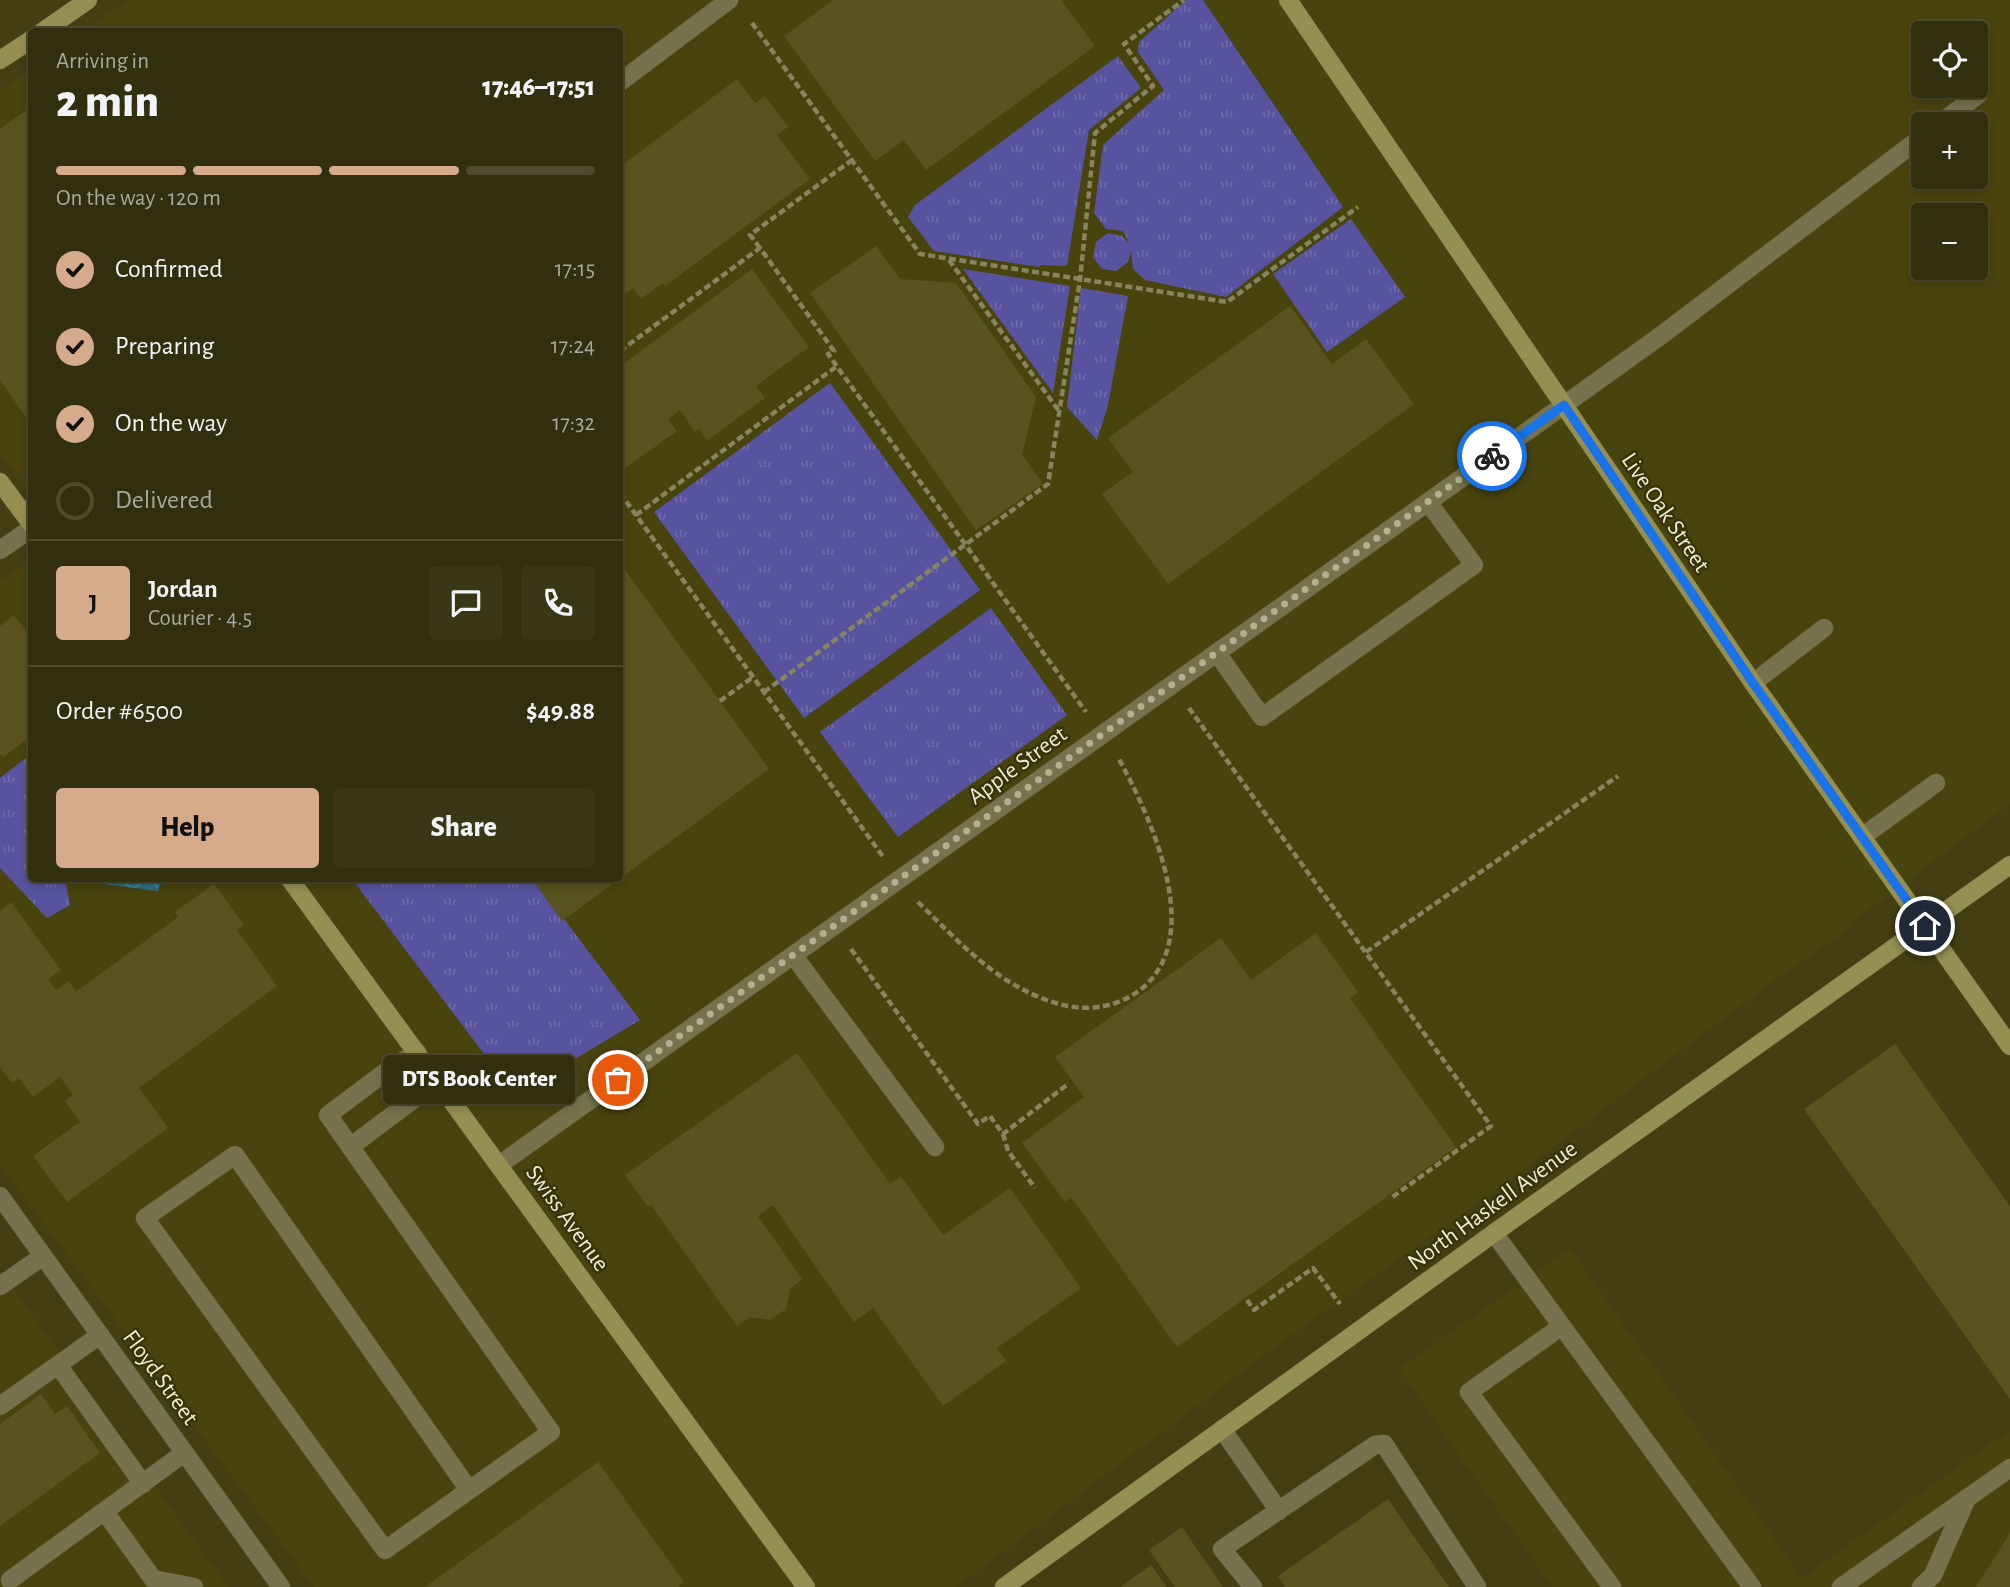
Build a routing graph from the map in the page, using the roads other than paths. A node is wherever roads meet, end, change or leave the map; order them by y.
1 (88, 0) edge
2 (729, 0) edge
3 (1288, 0) edge
4 (48, 28) edge
5 (28, 41) edge
6 (0, 60) edge
7 (623, 80) edge
8 (1974, 98) edge
9 (1955, 112) edge
10 (1911, 145) edge
11 (1564, 405) junction
12 (0, 482) edge
13 (1428, 502) junction
14 (28, 520) edge
15 (28, 529) edge
16 (0, 550) edge
17 (1824, 628) dead end
18 (1217, 653) junction
19 (1753, 683) junction
20 (1936, 783) dead end
21 (1862, 837) junction
22 (2010, 865) edge
23 (292, 882) edge
24 (1925, 926) junction
25 (793, 954) junction
26 (2010, 1046) edge
27 (417, 1052) junction
28 (438, 1081) junction
29 (350, 1147) junction
30 (935, 1147) dead end
31 (499, 1165) junction
32 (0, 1196) edge
33 (1494, 1233) junction
34 (43, 1256) junction
35 (0, 1286) edge
36 (1562, 1326) junction
37 (100, 1335) junction
38 (58, 1365) junction
39 (0, 1406) edge
40 (1222, 1429) junction
41 (184, 1453) junction
42 (2010, 1468) edge
43 (143, 1484) junction
44 (469, 1490) junction
45 (1968, 1497) junction
46 (1279, 1511) junction
47 (104, 1512) junction
48 (10, 1580) dead end
49 (147, 1583) edge
50 (1845, 1586) edge
51 (194, 1587) edge
52 (281, 1587) edge
53 (806, 1587) edge
54 (1004, 1587) edge
55 (1253, 1587) edge
56 (1477, 1587) edge
57 (1612, 1587) edge
58 (1752, 1587) edge
59 (1921, 1587) edge

1 - 4 street
2 - 7 street
3 - 11 street, Live Oak Street
5 - 6 street
8 - 9 street
10 - 11 street, Apple Street
11 - 13 street, Apple Street
11 - 19 street, Live Oak Street
12 - 14 street
13 - 18 street, Apple Street
13 - 18 street
15 - 16 street
17 - 19 street
18 - 25 street, Apple Street
19 - 21 street, Live Oak Street
20 - 21 street
21 - 24 street, Live Oak Street
22 - 24 street, North Haskell Avenue
23 - 27 street, Swiss Avenue
24 - 26 street, Live Oak Street
24 - 33 street, North Haskell Avenue
25 - 30 street
25 - 31 street, Apple Street
27 - 28 street, Swiss Avenue
27 - 29 street
28 - 29 street
28 - 31 street, Swiss Avenue
29 - 44 street
31 - 53 street, Swiss Avenue
32 - 34 street, Floyd Street
33 - 36 street
33 - 40 street, North Haskell Avenue
34 - 35 street
34 - 37 street, Floyd Street
36 - 57 street
36 - 58 street
37 - 38 street
37 - 41 street, Floyd Street
38 - 39 street
38 - 43 street
40 - 46 street
40 - 54 street, North Haskell Avenue
41 - 43 street
41 - 52 street, Floyd Street
42 - 45 street
43 - 47 street
44 - 44 street
45 - 50 street
45 - 59 street
46 - 55 street
46 - 56 street
47 - 48 street
47 - 49 street
49 - 51 street

